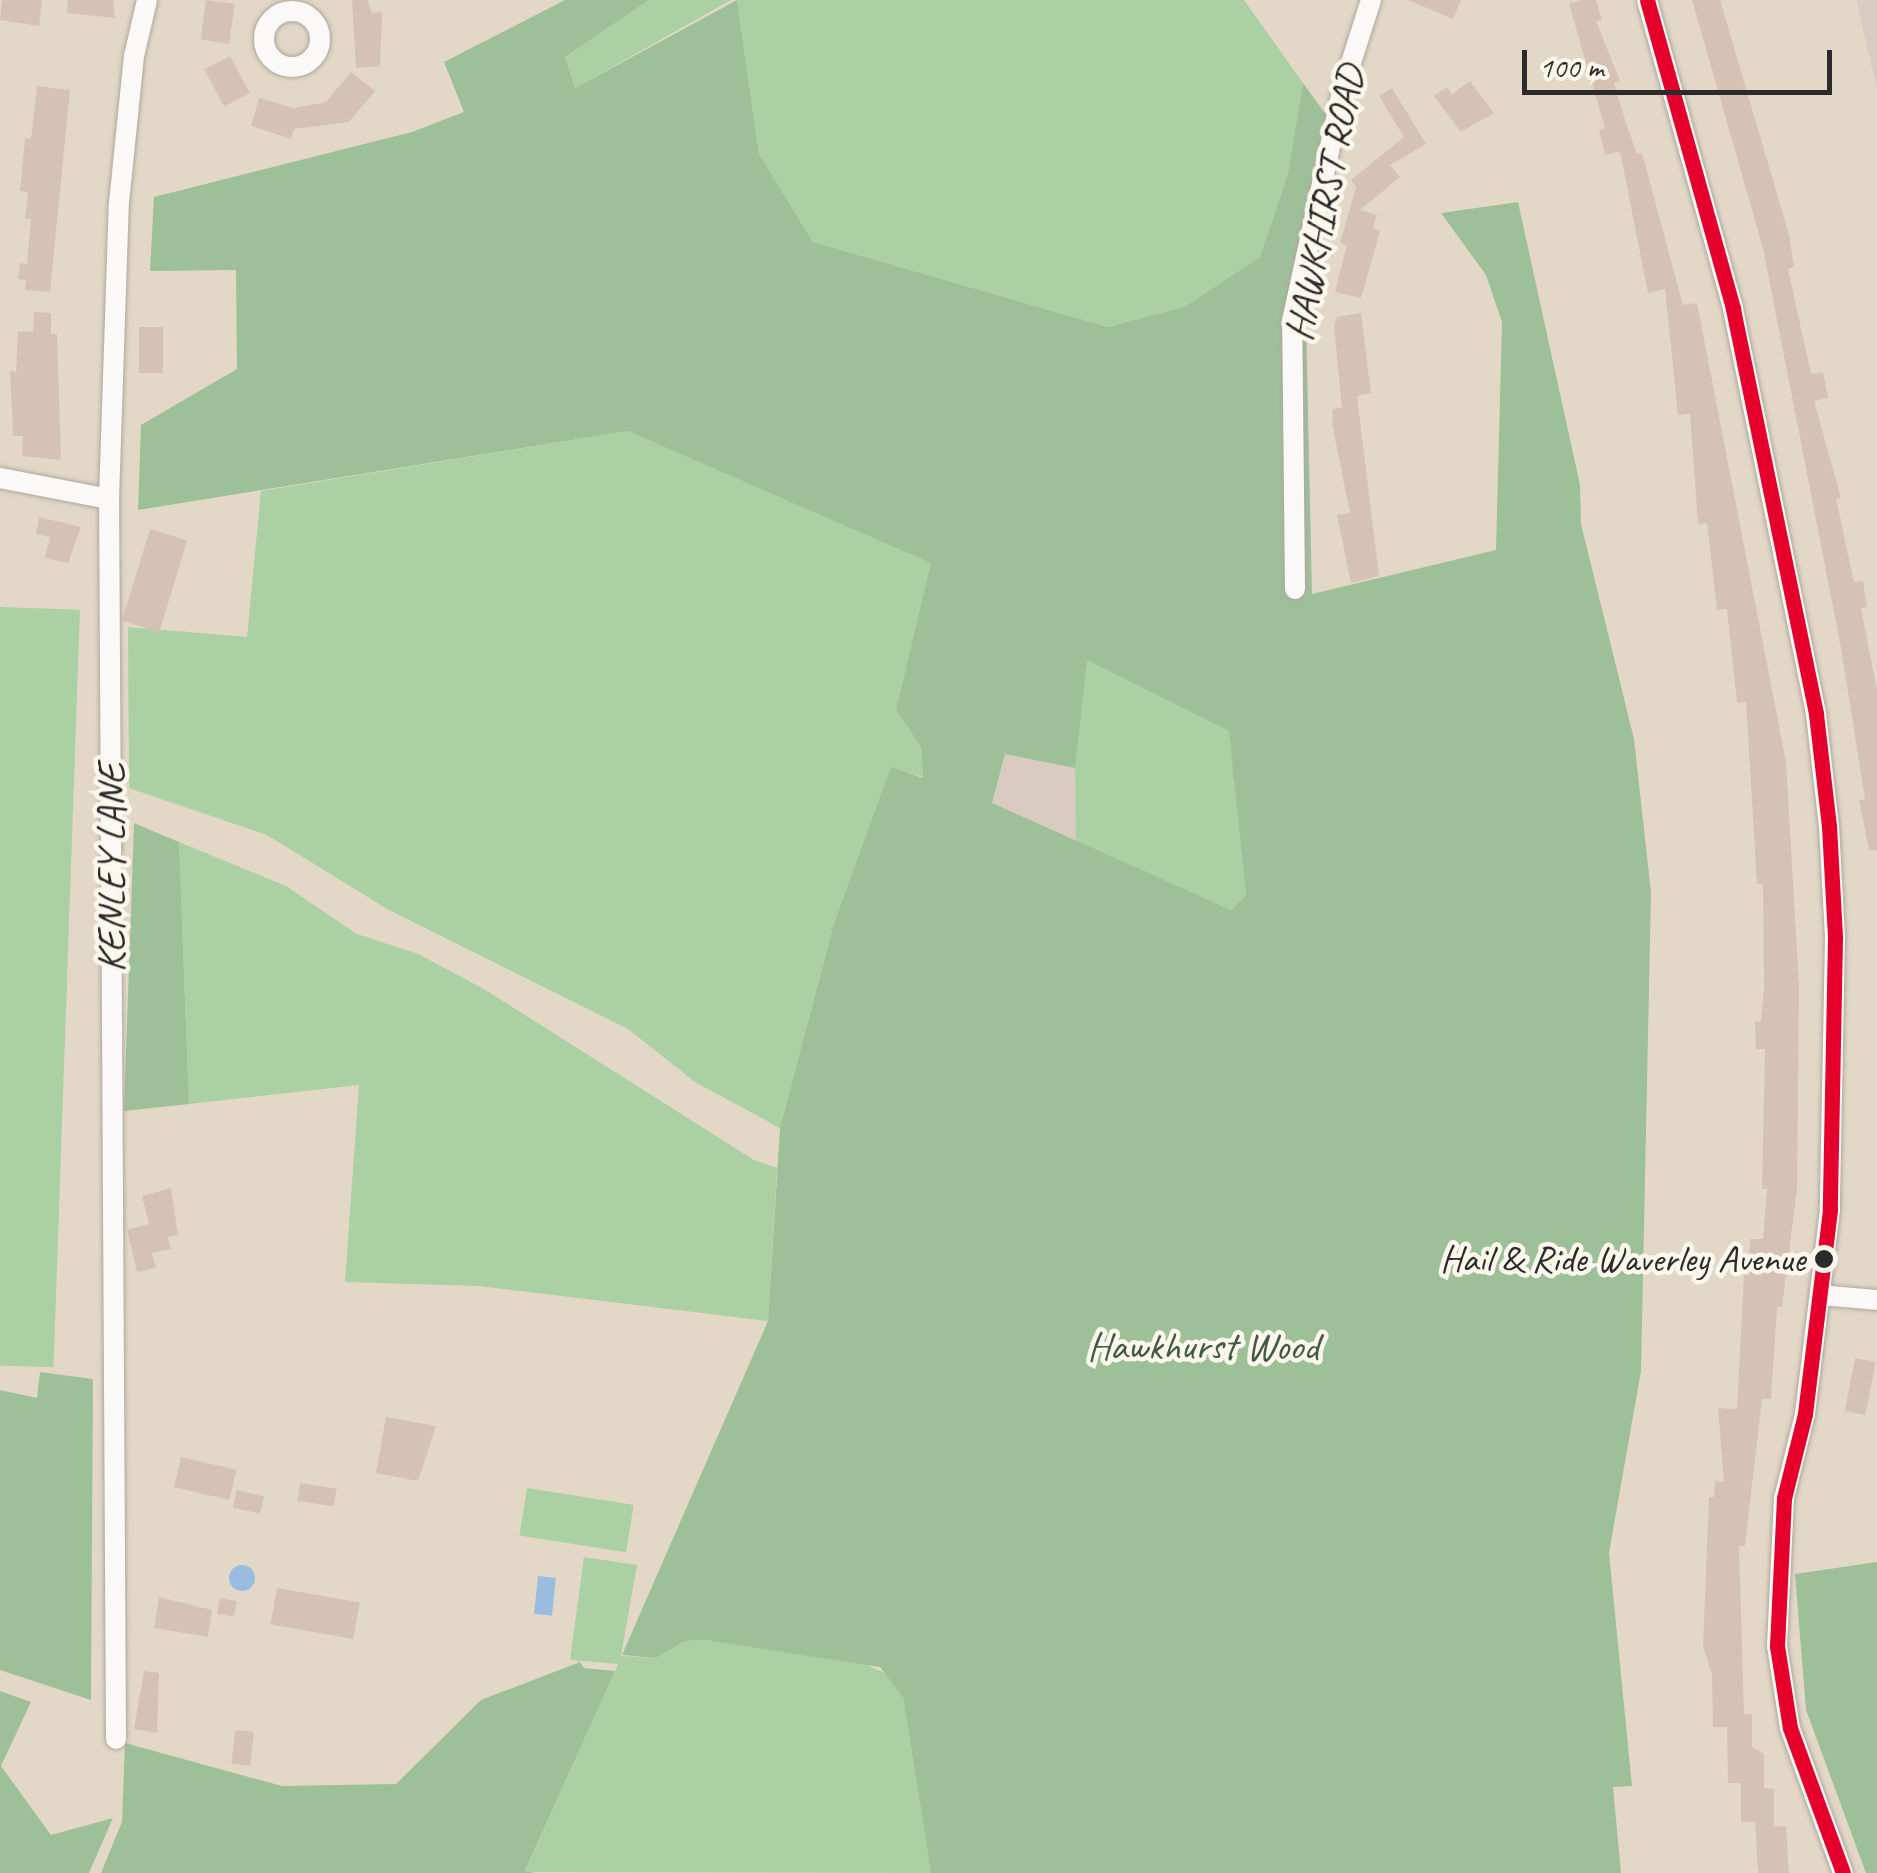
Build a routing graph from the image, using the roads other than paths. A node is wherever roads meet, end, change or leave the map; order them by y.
1 (148, 0) edge
2 (1372, 0) edge
3 (1647, 0) edge
4 (0, 478) edge
5 (109, 499) junction
6 (1295, 588) dead end
7 (1820, 1295) junction
8 (1877, 1300) edge
9 (116, 1739) dead end
10 (1843, 1873) edge

1 - 5 street, KENLEY LANE
2 - 6 street, HAWKHIRST ROAD
3 - 7 street
4 - 5 street
5 - 9 street, KENLEY LANE
7 - 8 street
7 - 10 street

